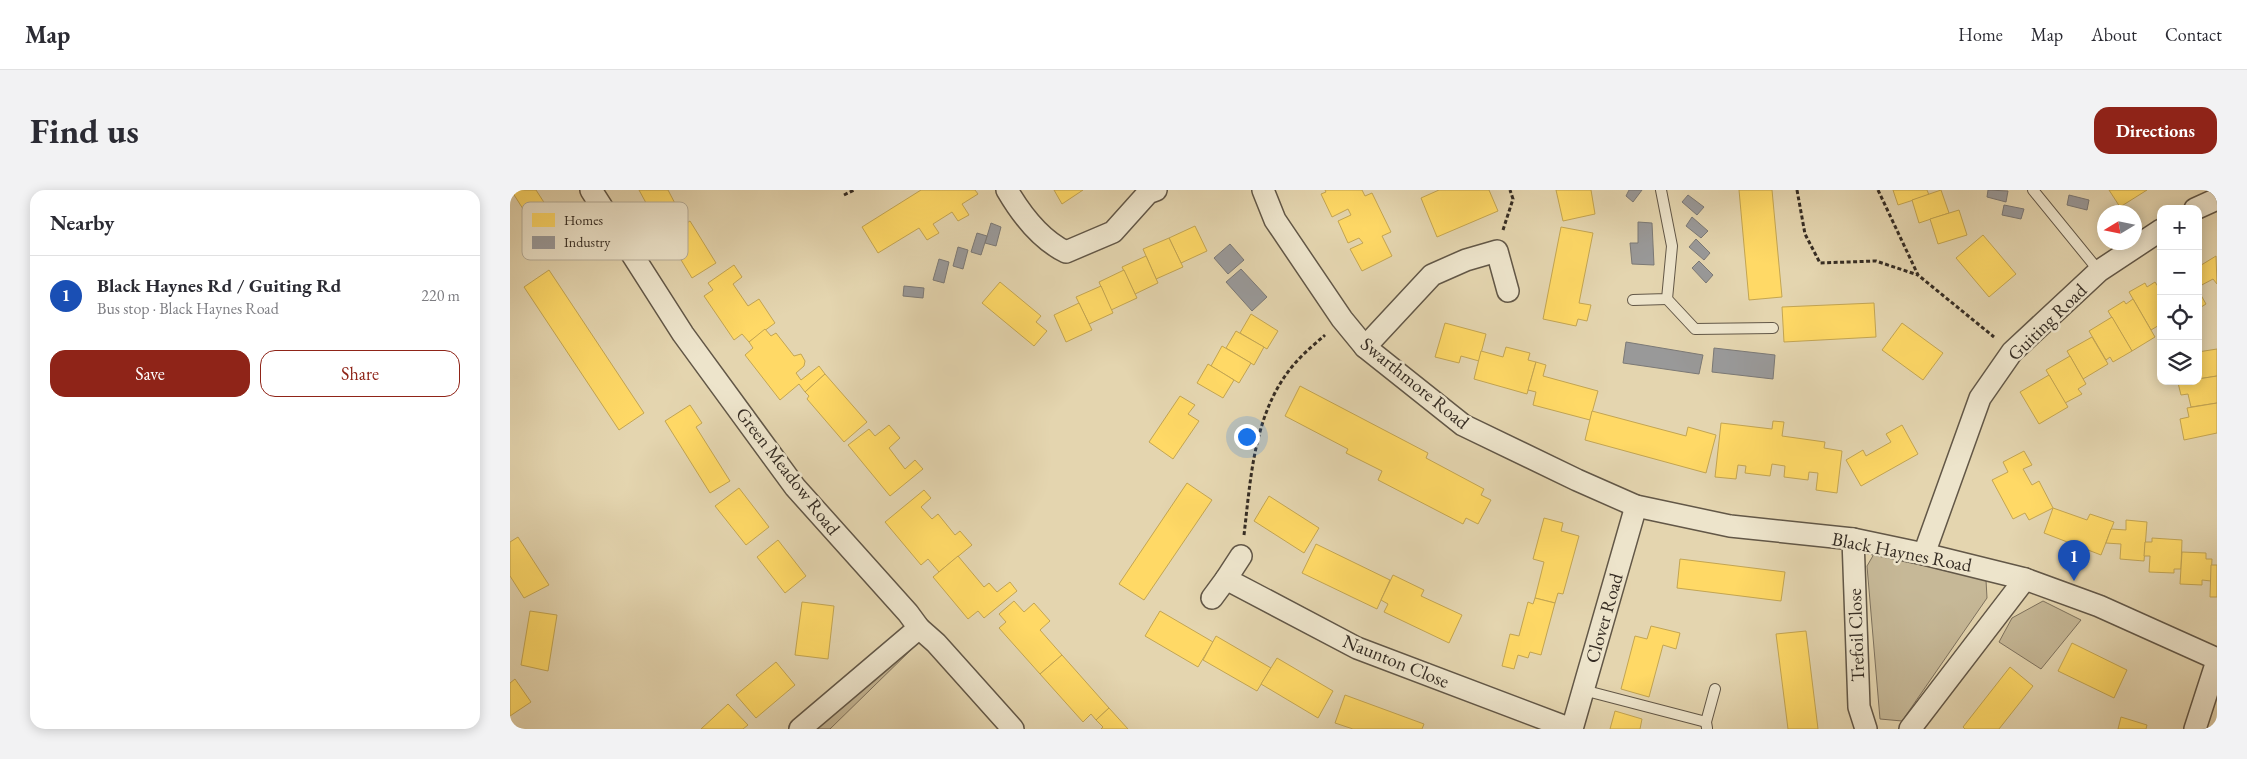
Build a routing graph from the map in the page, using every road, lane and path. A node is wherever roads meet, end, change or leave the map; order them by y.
1 (590, 190) edge
2 (854, 190) edge
3 (1007, 190) edge
4 (1156, 190) edge
5 (1263, 190) edge
6 (1510, 190) edge
7 (1661, 190) edge
8 (1797, 190) edge
9 (1878, 190) edge
10 (2033, 190) edge
11 (844, 196) dead end
12 (2217, 199) edge
13 (598, 202) edge
14 (2202, 206) edge
15 (2157, 233) edge
16 (1496, 251) junction
17 (635, 260) edge
18 (2099, 271) junction
19 (1918, 275) junction
20 (1508, 291) dead end
21 (1668, 299) junction
22 (1633, 300) dead end
23 (1342, 319) junction
24 (1773, 328) dead end
25 (1365, 347) junction
26 (2012, 352) junction
27 (1577, 480) joint
28 (1636, 506) junction
29 (1853, 539) junction
30 (1924, 554) junction
31 (1241, 556) joint
32 (1226, 579) junction
33 (2025, 579) junction
34 (1212, 598) dead end
35 (918, 628) junction
36 (2217, 660) edge
37 (1716, 689) dead end
38 (1583, 690) junction
39 (1706, 726) edge
40 (800, 729) edge
41 (1013, 729) edge
42 (1572, 729) edge
43 (1866, 729) edge
44 (1910, 729) edge
45 (2195, 729) edge

1 - 13 street, Green Meadow Road
2 - 11 path
3 - 4 street
5 - 23 street, Swarthmore Road
6 - 16 path
7 - 21 lane
8 - 19 path
9 - 19 path
10 - 18 lane
12 - 14 street
15 - 18 street, Guiting Road
16 - 20 street
16 - 25 street
17 - 35 street, Green Meadow Road
18 - 26 street, Guiting Road
19 - 26 path
21 - 22 lane
21 - 24 lane
23 - 25 street, Swarthmore Road
23 - 31 path
25 - 27 street, Swarthmore Road
26 - 30 street, Guiting Road
27 - 28 street, Black Haynes Road
28 - 29 street, Black Haynes Road
28 - 38 street, Clover Road
29 - 30 street, Black Haynes Road
29 - 43 street, Trefoil Close
30 - 33 street, Black Haynes Road
31 - 32 street
32 - 34 street
32 - 42 street, Naunton Close
33 - 36 street, Black Haynes Road
33 - 44 street
35 - 40 street
35 - 41 street, Green Meadow Road
36 - 45 street
37 - 39 lane
38 - 39 lane
38 - 42 street, Clover Road

